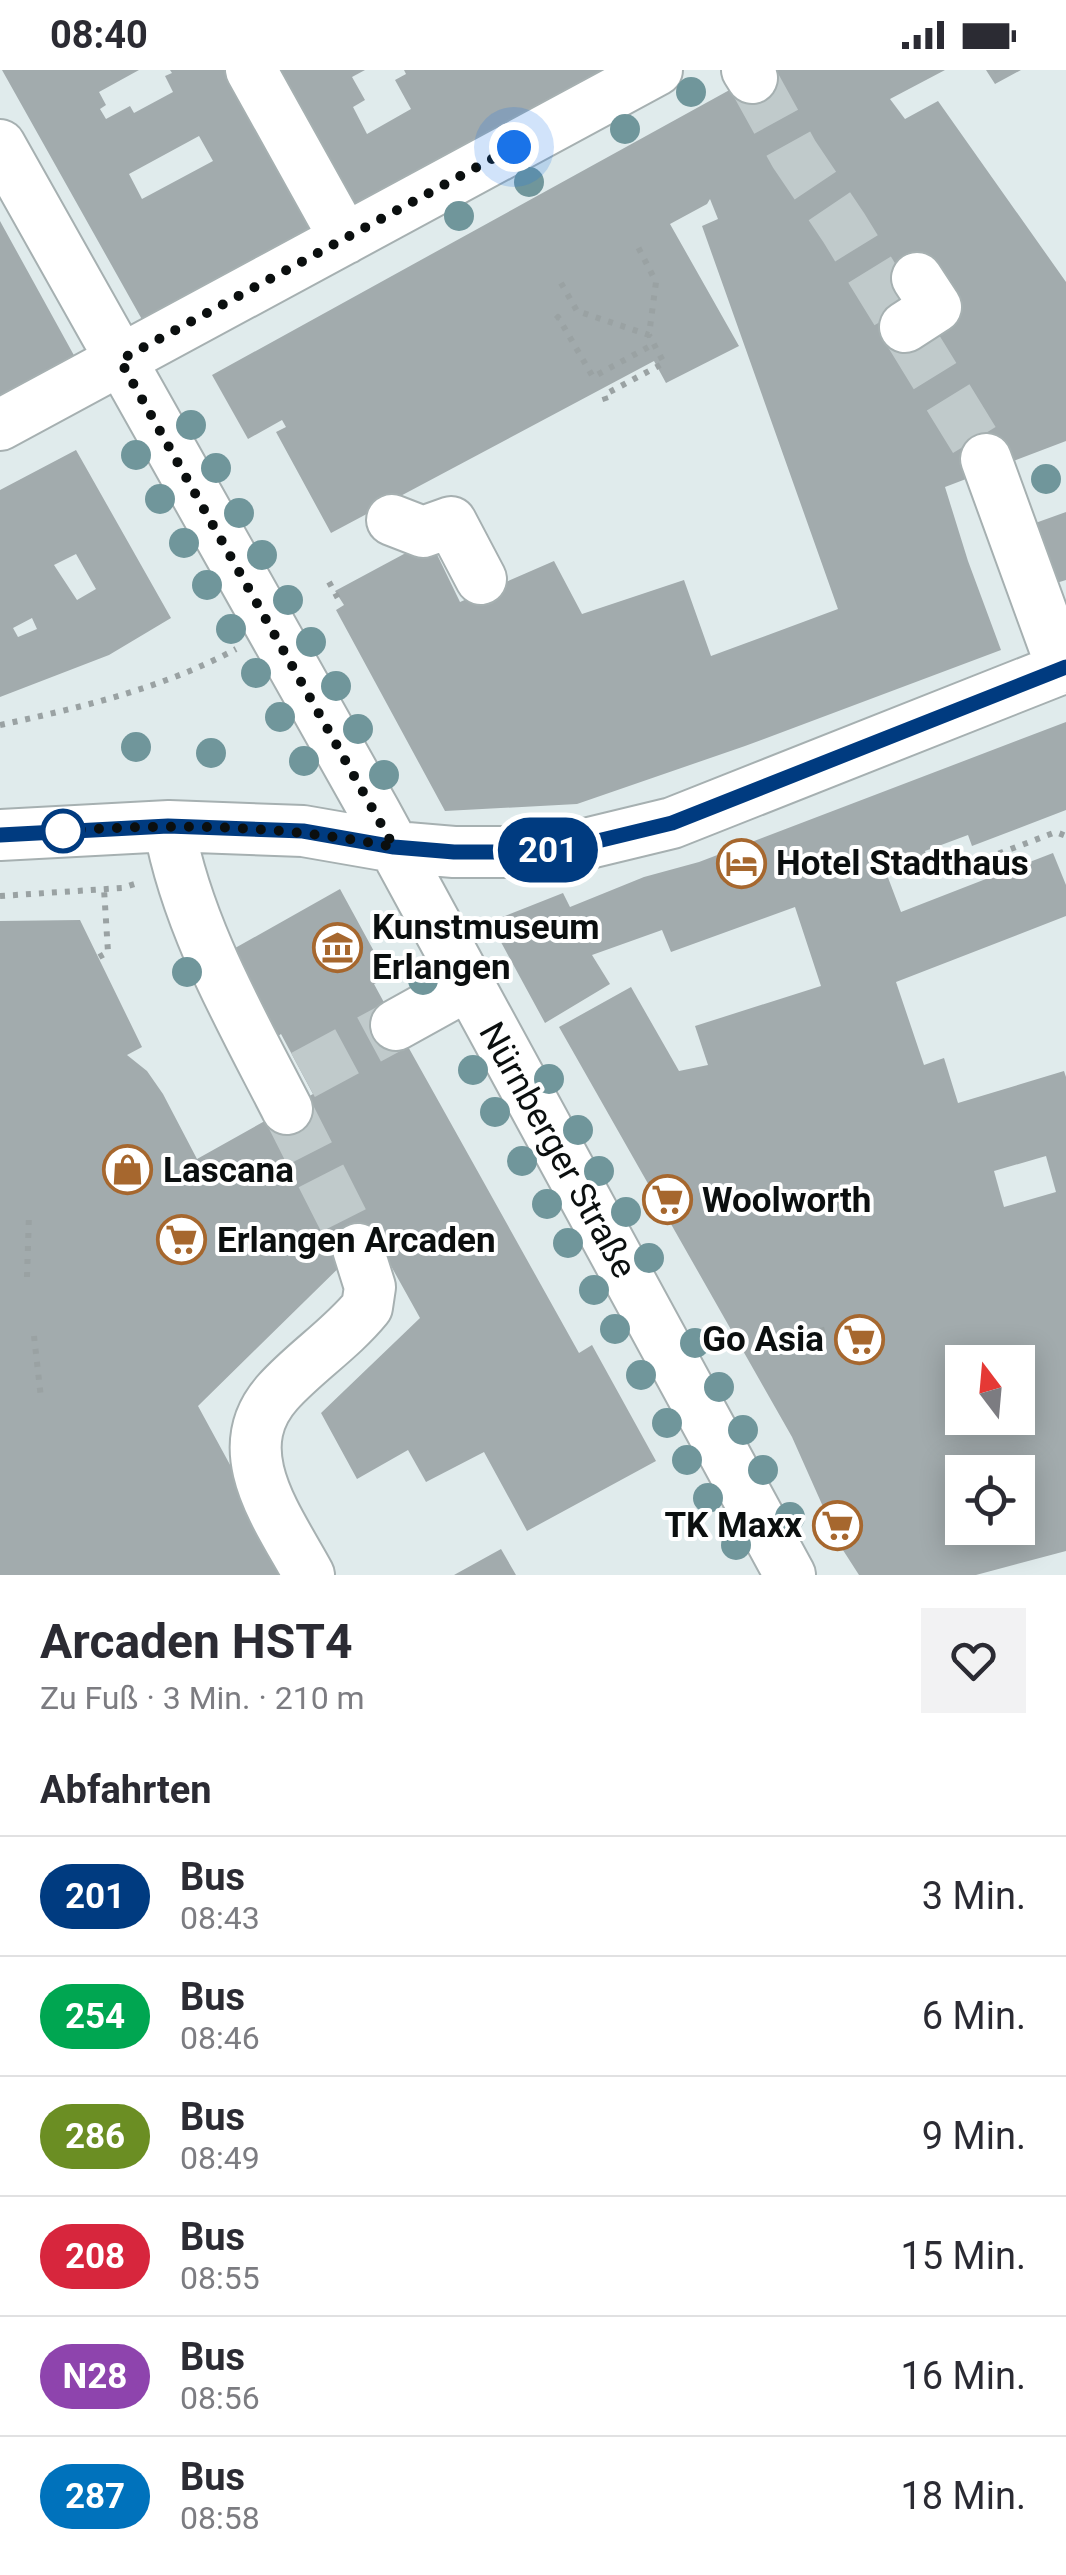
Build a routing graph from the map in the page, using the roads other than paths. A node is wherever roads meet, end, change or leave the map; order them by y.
1 (251, 70) edge
2 (657, 70) edge
3 (0, 145) edge
4 (345, 239) junction
5 (917, 278) dead end
6 (905, 327) dead end
7 (120, 360) junction
8 (0, 425) edge
9 (986, 458) tunnel mouth
10 (392, 520) dead end
11 (481, 578) dead end
12 (1064, 668) edge
13 (168, 826) junction
14 (0, 835) edge
15 (394, 847) junction
16 (458, 966) junction
17 (396, 1025) tunnel mouth
18 (289, 1092) tunnel mouth
19 (358, 1249) tunnel mouth
20 (308, 1575) edge
21 (790, 1575) edge

1 - 4 street
2 - 4 street
3 - 7 street, Nürnberger Straße
4 - 7 street
5 - 6 street
7 - 8 street
7 - 15 street, Nürnberger Straße
9 - 12 street
10 - 11 street
12 - 15 street
13 - 14 street
13 - 15 street
13 - 18 street
15 - 16 street, Nürnberger Straße
16 - 17 street
16 - 21 street, Nürnberger Straße
19 - 20 street

